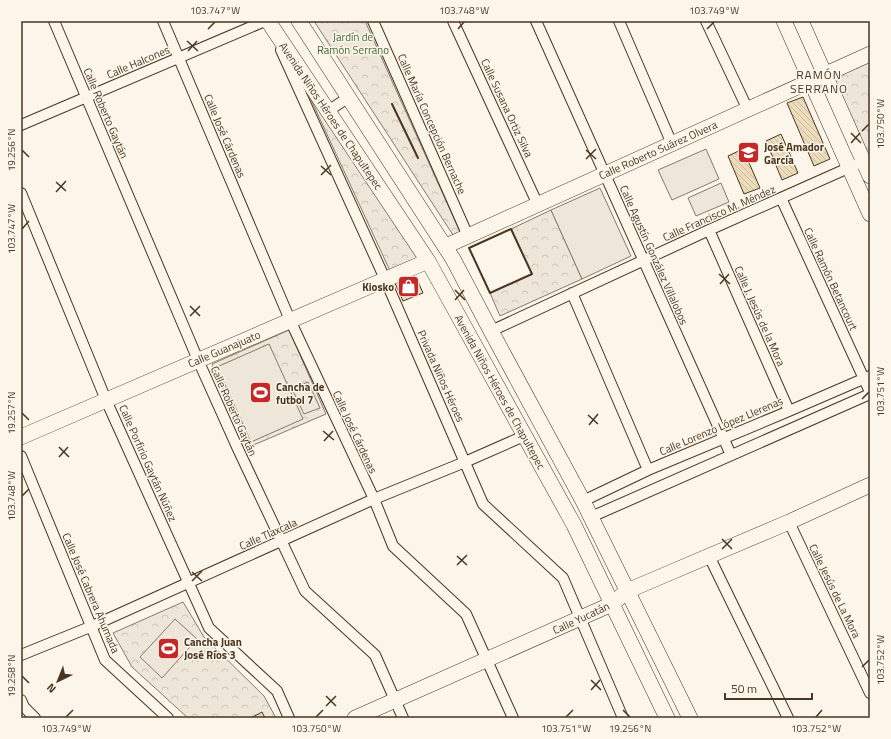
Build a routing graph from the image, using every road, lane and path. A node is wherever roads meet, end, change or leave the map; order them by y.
1 (54, 21) edge
2 (163, 21) edge
3 (267, 21) edge
4 (299, 21) edge
5 (373, 21) edge
6 (453, 21) edge
7 (536, 21) edge
8 (619, 21) edge
9 (706, 21) edge
10 (784, 21) edge
11 (801, 21) edge
12 (870, 54) edge
13 (179, 58) junction
14 (825, 75) junction
15 (811, 81) junction
16 (87, 97) junction
17 (348, 97) junction
18 (328, 110) junction
19 (748, 110) junction
20 (21, 125) edge
21 (672, 144) junction
22 (867, 160) edge
23 (850, 168) junction
24 (605, 174) junction
25 (870, 176) edge
26 (21, 193) edge
27 (781, 198) junction
28 (538, 205) junction
29 (870, 214) edge
30 (709, 230) junction
31 (468, 236) junction
32 (446, 246) junction
33 (428, 261) junction
34 (644, 261) junction
35 (385, 279) junction
36 (572, 293) junction
37 (290, 320) junction
38 (491, 331) junction
39 (198, 360) junction
40 (867, 377) edge
41 (870, 393) edge
42 (106, 400) junction
43 (789, 411) junction
44 (21, 436) edge
45 (524, 436) junction
46 (724, 438) junction
47 (731, 455) junction
48 (21, 456) edge
49 (465, 462) junction
50 (648, 470) junction
51 (870, 487) edge
52 (374, 499) junction
53 (583, 501) junction
54 (591, 516) junction
55 (789, 522) junction
56 (281, 542) junction
57 (709, 556) junction
58 (189, 583) junction
59 (627, 591) junction
60 (612, 604) junction
61 (580, 618) junction
62 (90, 627) junction
63 (21, 655) edge
64 (487, 660) junction
65 (870, 693) edge
66 (21, 700) edge
67 (396, 700) junction
68 (35, 718) edge
69 (168, 718) edge
70 (290, 718) edge
71 (356, 718) edge
72 (403, 718) edge
73 (513, 718) edge
74 (623, 718) edge
75 (667, 718) edge
76 (690, 718) edge
77 (788, 718) edge

1 - 16 street, Calle Roberto Gaytán
2 - 13 street, Calle José Cárdenas
3 - 13 street, Calle Halcones
3 - 18 street, Avenida Niños Héroes de Chapultepec
3 - 35 street, Privada Niños Héroes
4 - 17 street, Avenida Niños Héroes de Chapultepec
5 - 31 street, Calle María Concepción Bernache
6 - 28 street, Calle Susana Ortiz Silva
7 - 24 street, Calle Agustín González Villalobos
8 - 21 street
9 - 19 street
10 - 15 street
11 - 14 street
12 - 14 street, Calle Roberto Suárez Olvera
13 - 16 street, Calle Halcones
13 - 37 street, Calle José Cárdenas
14 - 15 street, Calle Roberto Suárez Olvera
14 - 22 street
15 - 19 street, Calle Roberto Suárez Olvera
15 - 23 street
16 - 20 street, Calle Halcones
16 - 39 street, Calle Roberto Gaytán
17 - 18 street
17 - 32 street, Avenida Niños Héroes de Chapultepec
18 - 33 street, Avenida Niños Héroes de Chapultepec
19 - 21 street, Calle Roberto Suárez Olvera
21 - 24 street, Calle Roberto Suárez Olvera
22 - 23 street, Calle Francisco M. Méndez
22 - 25 street
23 - 27 street, Calle Francisco M. Méndez
23 - 29 street
24 - 28 street, Calle Roberto Suárez Olvera
24 - 34 street, Calle Agustín González Villalobos
26 - 42 street, Calle Porfirio Gaytán Núñez
27 - 30 street, Calle Francisco M. Méndez
27 - 40 street, Calle Ramón Betancourt
28 - 31 street, Calle Roberto Suárez Olvera
30 - 34 street, Calle Francisco M. Méndez
30 - 43 street, Calle J. Jesús de la Mora
31 - 32 street, Calle Roberto Suárez Olvera
32 - 38 street, Avenida Niños Héroes de Chapultepec
33 - 35 street, Calle Guanajuato
33 - 45 street, Avenida Niños Héroes de Chapultepec
34 - 36 street, Calle Francisco M. Méndez
34 - 46 street, Calle Agustín González Villalobos
35 - 37 street, Calle Guanajuato
35 - 49 street, Privada Niños Héroes
36 - 38 street, Calle Francisco M. Méndez
36 - 50 street
37 - 39 street, Calle Guanajuato
37 - 52 street, Calle José Cárdenas
38 - 53 street, Avenida Niños Héroes de Chapultepec
39 - 42 street, Calle Guanajuato
39 - 56 street, Calle Roberto Gaytán
40 - 41 street, Calle Ramón Betancourt
40 - 43 street, Calle Lorenzo López Llerenas
41 - 47 street
42 - 44 street, Calle Guanajuato
42 - 58 street, Calle Porfirio Gaytán Núñez
43 - 46 street, Calle Lorenzo López Llerenas
45 - 49 street, Calle Tlaxcala
45 - 60 street, Avenida Niños Héroes de Chapultepec
46 - 47 street, Calle Agustín González Villalobos
46 - 50 street, Calle Lorenzo López Llerenas
47 - 54 street
48 - 62 street, Calle José Cabrera Ahumada
49 - 52 street, Calle Tlaxcala
49 - 61 street, Privada Niños Héroes
50 - 53 street, Calle Lorenzo López Llerenas
51 - 55 street, Calle Yucatán
52 - 56 street, Calle Tlaxcala
52 - 64 street, Calle José Cárdenas
53 - 54 street, Avenida Niños Héroes de Chapultepec
54 - 59 street, Avenida Niños Héroes de Chapultepec
55 - 57 street, Calle Yucatán
55 - 65 street, Calle Jesús de La Mora
56 - 58 street, Calle Tlaxcala
56 - 67 street, Calle Roberto Gaytán
57 - 59 street, Calle Yucatán
57 - 77 street
58 - 62 street, Calle Tlaxcala
58 - 70 street, Calle Porfirio Gaytán Núñez
59 - 60 street, Calle Yucatán
59 - 76 street, Avenida Niños Héroes de Chapultepec
60 - 61 street, Calle Yucatán
60 - 75 street, Avenida Niños Héroes de Chapultepec
61 - 64 street, Calle Yucatán
61 - 74 street, Privada Niños Héroes
62 - 63 street, Calle Tlaxcala
62 - 69 street, Calle José Cabrera Ahumada
64 - 67 street, Calle Yucatán
64 - 73 street, Calle José Cárdenas
66 - 68 street
67 - 71 street, Calle Yucatán
67 - 72 street, Calle Roberto Gaytán

